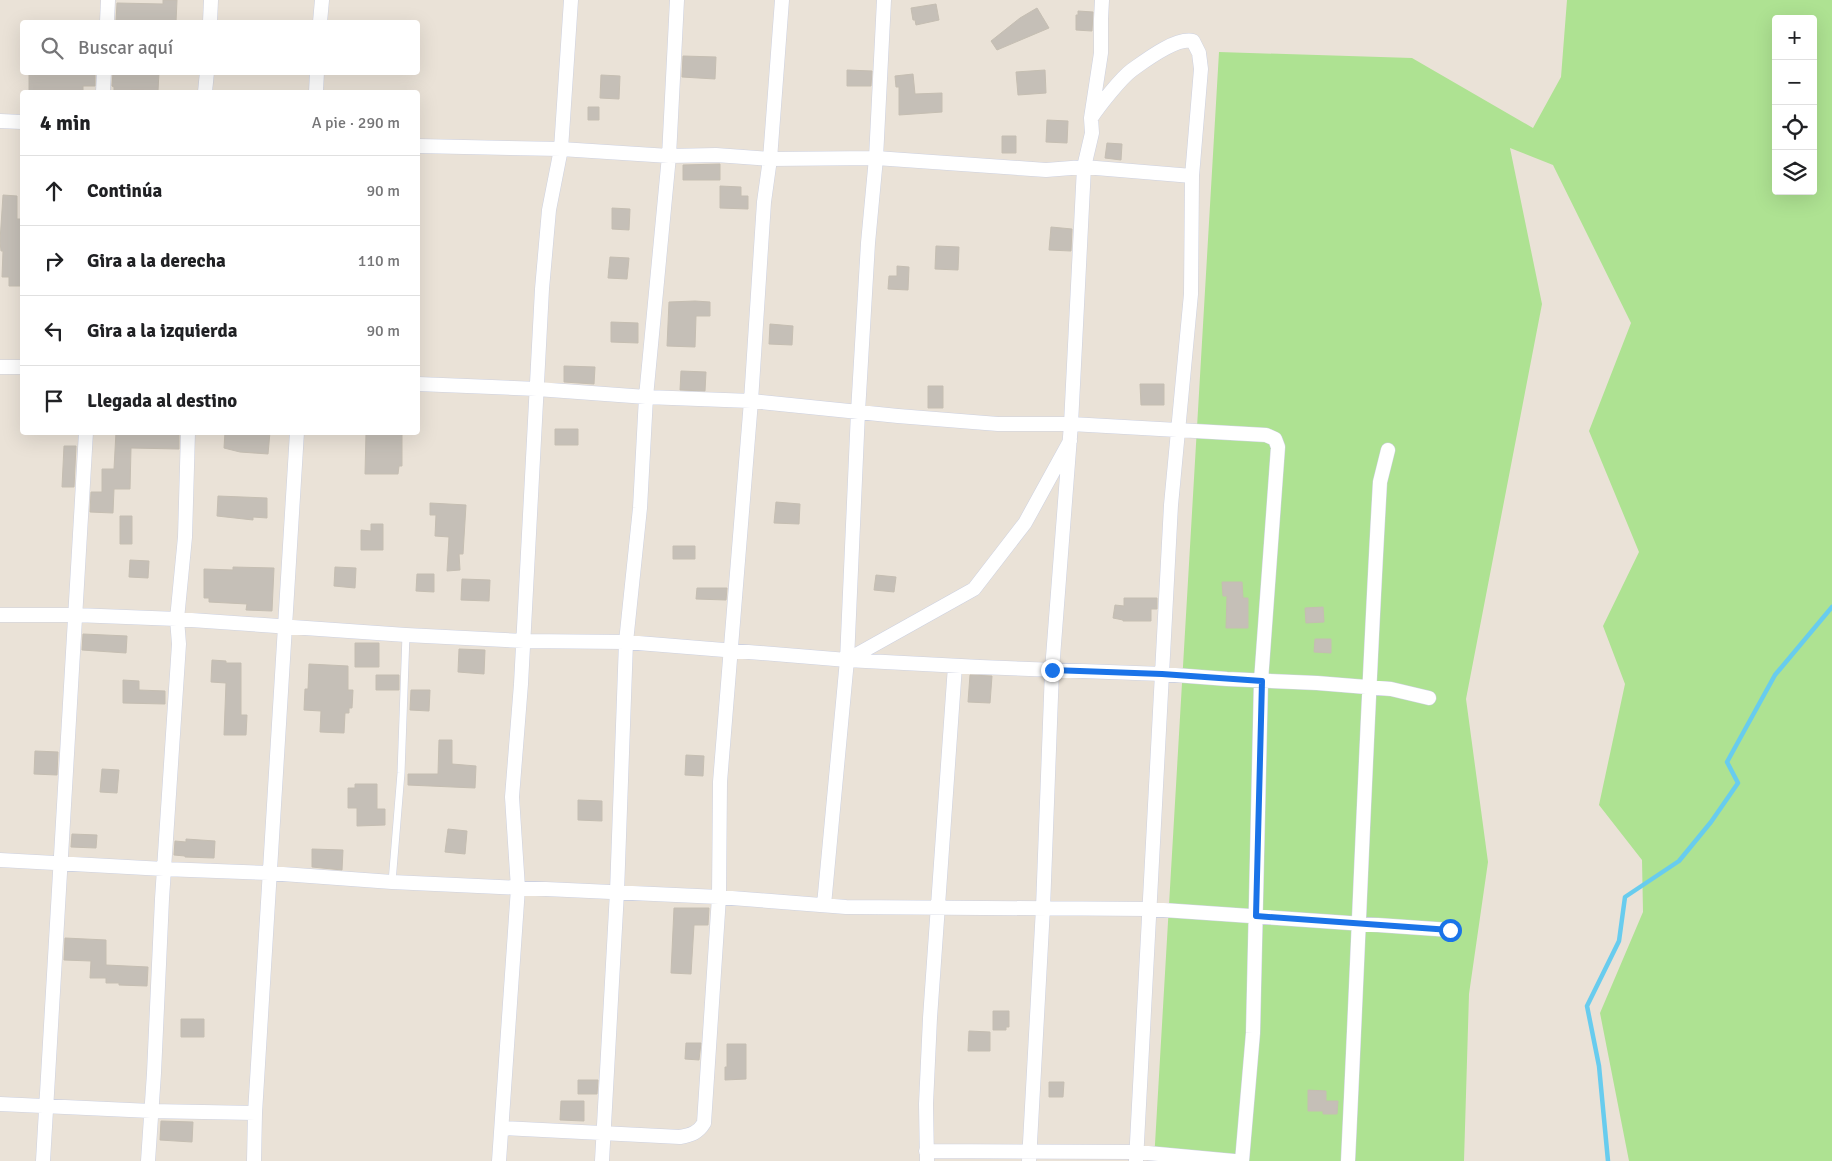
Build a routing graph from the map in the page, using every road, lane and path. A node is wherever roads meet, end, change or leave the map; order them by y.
1 (108, 0) edge
2 (211, 0) edge
3 (322, 0) edge
4 (571, 0) edge
5 (677, 0) edge
6 (782, 0) edge
7 (884, 0) edge
8 (1102, 0) edge
9 (107, 20) edge
10 (210, 20) edge
11 (320, 20) edge
12 (104, 75) edge
13 (207, 75) edge
14 (317, 75) edge
15 (103, 90) edge
16 (206, 90) edge
17 (316, 90) edge
18 (1091, 118) junction
19 (0, 121) edge
20 (20, 122) edge
21 (420, 146) edge
22 (561, 149) junction
23 (669, 156) junction
24 (876, 158) junction
25 (770, 160) junction
26 (1084, 167) junction
27 (1192, 176) junction
28 (0, 367) edge
29 (20, 368) edge
30 (420, 384) edge
31 (537, 389) junction
32 (646, 397) junction
33 (751, 401) junction
34 (858, 412) junction
35 (1071, 424) junction
36 (1178, 429) junction
37 (86, 435) edge
38 (188, 435) edge
39 (297, 435) edge
40 (1070, 441) junction
41 (1388, 450) dead end
42 (0, 615) edge
43 (75, 615) junction
44 (176, 619) junction
45 (285, 627) junction
46 (406, 635) junction
47 (524, 641) junction
48 (626, 642) junction
49 (731, 651) junction
50 (847, 660) junction
51 (955, 666) junction
52 (1052, 670) junction
53 (1162, 674) junction
54 (1262, 681) junction
55 (1369, 687) junction
56 (1429, 698) dead end
57 (0, 860) edge
58 (60, 862) junction
59 (164, 869) junction
60 (269, 873) junction
61 (392, 882) junction
62 (518, 888) junction
63 (617, 892) junction
64 (719, 897) junction
65 (824, 905) junction
66 (938, 907) junction
67 (1043, 908) junction
68 (1149, 909) junction
69 (1256, 916) junction
70 (1360, 924) junction
71 (1450, 930) dead end
72 (0, 1104) edge
73 (45, 1105) junction
74 (151, 1112) junction
75 (255, 1113) junction
76 (502, 1128) junction
77 (604, 1132) junction
78 (926, 1156) edge
79 (1029, 1156) edge
80 (1137, 1156) edge
81 (43, 1161) edge
82 (148, 1161) edge
83 (254, 1161) edge
84 (499, 1161) edge
85 (602, 1161) edge
86 (1234, 1161) edge
87 (1242, 1161) edge
88 (1348, 1161) edge

1 - 9 street
2 - 10 street
3 - 11 street
4 - 22 street
5 - 23 street
6 - 25 street
7 - 24 street
8 - 18 street
12 - 15 street
13 - 16 street
14 - 17 street
18 - 26 street
18 - 27 street
19 - 20 street
21 - 22 street
22 - 23 street
22 - 31 street
23 - 25 street
23 - 32 street
24 - 25 street
24 - 26 street
24 - 34 street
25 - 33 street
26 - 27 street
26 - 35 street
27 - 36 street
28 - 29 street
30 - 31 street
31 - 32 street
31 - 47 street
32 - 33 street
32 - 48 street
33 - 34 street
33 - 49 street
34 - 35 street
34 - 50 street
35 - 36 street
35 - 40 street
36 - 53 street
36 - 54 street
37 - 43 street
38 - 44 street
39 - 45 street
40 - 50 street
40 - 52 street
41 - 55 street
42 - 43 street
43 - 44 street
43 - 58 street
44 - 45 street
44 - 59 street
45 - 46 street
45 - 60 street
46 - 47 street
46 - 61 lane
47 - 48 street
47 - 62 street
48 - 49 street
48 - 63 street
49 - 50 street
49 - 64 street
50 - 51 street
50 - 65 street
51 - 52 street
51 - 66 street
52 - 53 street
52 - 67 street
53 - 54 street
53 - 68 street
54 - 55 street
54 - 69 street
55 - 56 street
55 - 70 street
57 - 58 street
58 - 59 street
58 - 73 street
59 - 60 street
59 - 74 street
60 - 61 street
60 - 75 street
61 - 62 street
62 - 63 street
62 - 76 street
63 - 64 street
63 - 77 street
64 - 65 street
64 - 77 street
65 - 66 street
66 - 67 street
66 - 78 street
67 - 68 street
67 - 79 street
68 - 69 street
68 - 80 street
69 - 70 street
69 - 87 street
70 - 71 street
70 - 88 street
72 - 73 street
73 - 74 street
73 - 81 street
74 - 75 street
74 - 82 street
75 - 83 street
76 - 77 street
76 - 84 street
77 - 85 street
78 - 79 street
79 - 80 street
80 - 86 street

